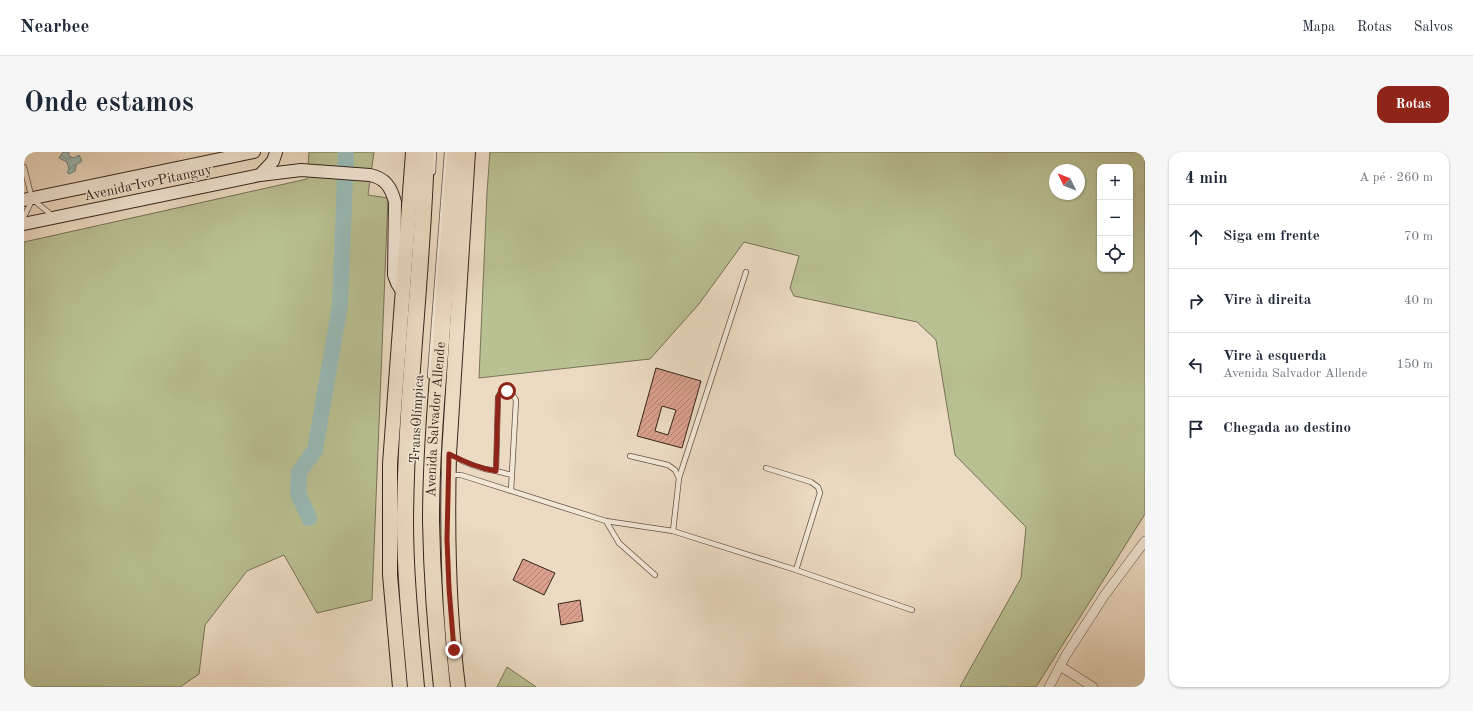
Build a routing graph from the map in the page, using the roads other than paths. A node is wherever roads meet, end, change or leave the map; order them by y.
1 (254, 152) edge
2 (276, 152) edge
3 (413, 152) edge
4 (426, 152) edge
5 (434, 152) edge
6 (447, 152) edge
7 (455, 152) edge
8 (463, 152) edge
9 (468, 152) edge
10 (24, 167) edge
11 (260, 175) junction
12 (433, 175) dead end
13 (464, 194) junction
14 (28, 200) edge
15 (24, 217) edge
16 (55, 218) junction
17 (24, 224) edge
18 (746, 272) dead end
19 (402, 291) junction
20 (430, 385) dead end
21 (449, 454) junction
22 (630, 456) dead end
23 (766, 468) dead end
24 (496, 471) junction
25 (448, 475) junction
26 (512, 475) junction
27 (679, 478) junction
28 (511, 491) junction
29 (606, 521) junction
30 (673, 531) junction
31 (1145, 541) edge
32 (796, 570) junction
33 (655, 575) dead end
34 (912, 610) dead end
35 (1060, 666) junction
36 (400, 687) edge
37 (416, 687) edge
38 (442, 687) edge
39 (458, 687) edge
40 (1049, 687) edge
41 (1093, 687) edge

1 - 14 street, Avenida Ivo Pitanguy
2 - 11 street
3 - 19 main road
4 - 37 highway, Avenida Salvador Allende
5 - 12 lane
6 - 20 lane, TransOlímpica
7 - 38 highway, Avenida Salvador Allende
8 - 13 highway
9 - 13 main road, Avenida Salvador Allende
10 - 14 lane
11 - 16 street, Avenida Ivo Pitanguy
11 - 19 street, Avenida Ivo Pitanguy
13 - 21 main road, Avenida Salvador Allende
14 - 15 lane
14 - 16 lane
16 - 17 street, Avenida Ivo Pitanguy
18 - 27 lane
19 - 36 main road
21 - 24 lane
21 - 25 main road, Avenida Salvador Allende
22 - 27 lane
23 - 32 lane
24 - 26 lane
24 - 26 lane
25 - 28 lane
25 - 39 main road, Avenida Salvador Allende
26 - 28 lane
27 - 30 lane
28 - 29 lane
29 - 30 lane
29 - 33 lane
30 - 32 lane
31 - 35 street
32 - 34 lane
35 - 40 street
35 - 41 street

